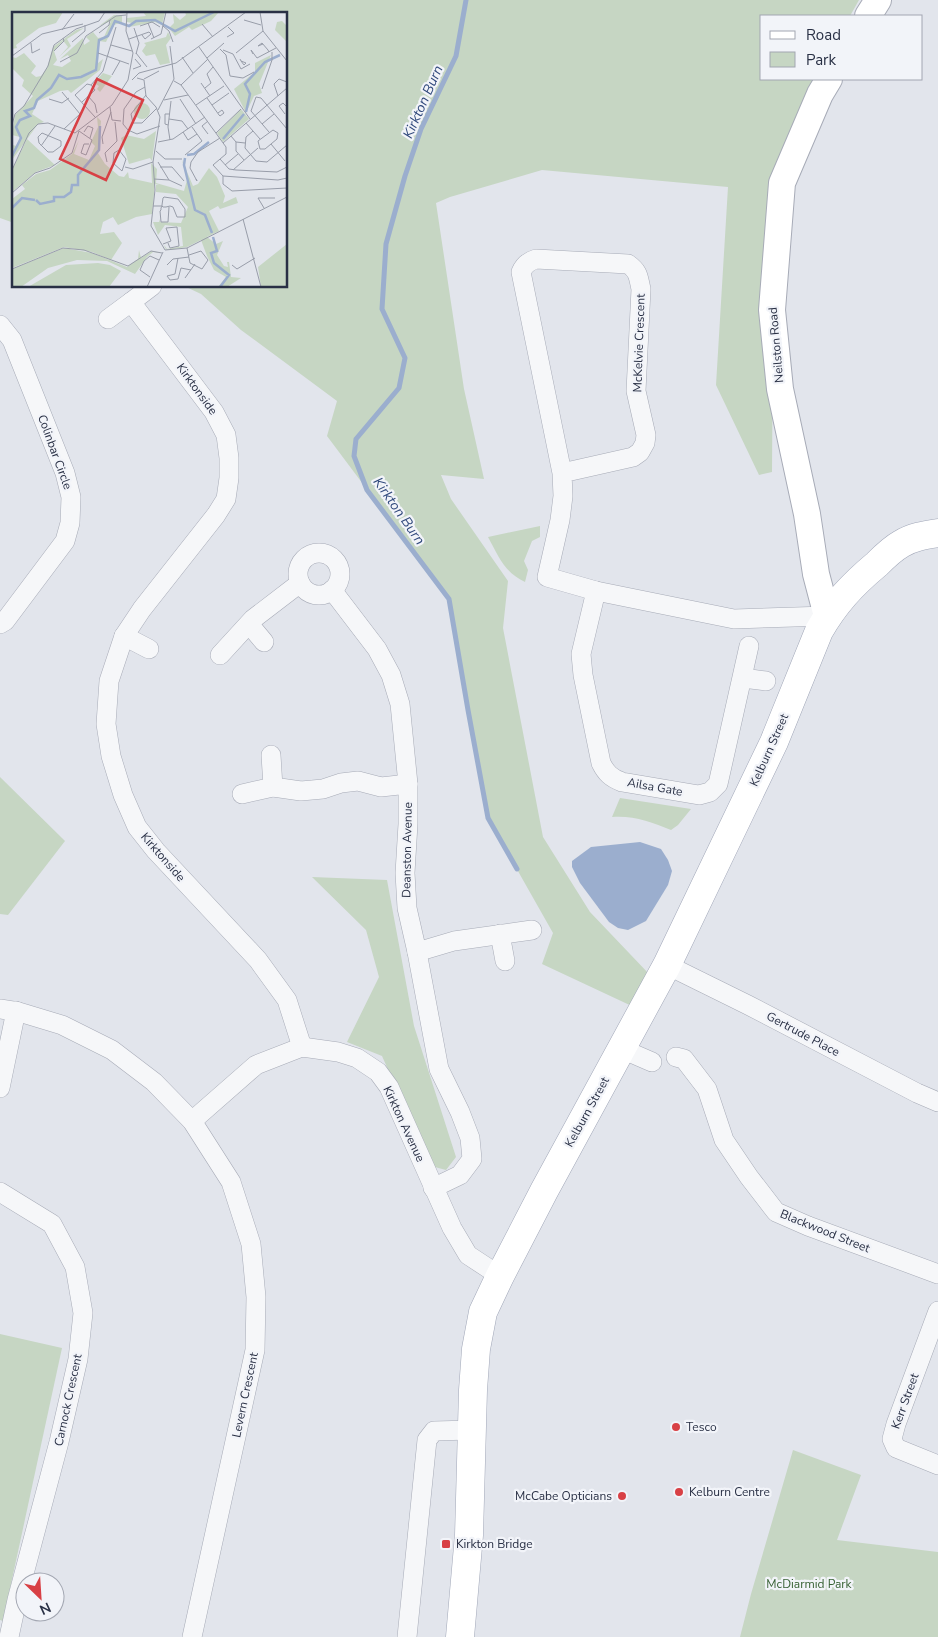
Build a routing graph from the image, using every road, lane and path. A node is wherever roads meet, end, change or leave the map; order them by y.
1 (878, 0) edge
2 (869, 15) edge
3 (828, 80) edge
4 (150, 288) edge
5 (132, 302) junction
6 (108, 319) dead end
7 (0, 325) edge
8 (562, 473) junction
9 (938, 533) edge
10 (300, 583) junction
11 (332, 590) junction
12 (596, 591) junction
13 (827, 616) junction
14 (0, 624) edge
15 (249, 624) junction
16 (124, 636) junction
17 (264, 642) dead end
18 (749, 646) dead end
19 (149, 649) dead end
20 (220, 655) dead end
21 (743, 678) junction
22 (766, 681) dead end
23 (271, 755) dead end
24 (408, 784) junction
25 (273, 788) junction
26 (242, 794) dead end
27 (532, 930) dead end
28 (500, 934) junction
29 (417, 952) junction
30 (505, 961) dead end
31 (667, 965) junction
32 (8, 1010) edge
33 (302, 1047) junction
34 (622, 1049) junction
35 (676, 1057) dead end
36 (652, 1062) dead end
37 (0, 1088) edge
38 (938, 1102) edge
39 (192, 1121) junction
40 (433, 1188) junction
41 (0, 1192) edge
42 (938, 1274) edge
43 (500, 1276) junction
44 (938, 1311) edge
45 (471, 1430) junction
46 (938, 1465) edge
47 (9, 1637) edge
48 (192, 1637) edge
49 (407, 1637) edge
50 (460, 1637) edge

1 - 2 street
3 - 13 street, Neilston Road
4 - 5 street
5 - 6 street
5 - 16 street, Kirktonside
7 - 14 street, Colinbar Circle
8 - 8 street, McKelvie Crescent
8 - 12 street, McKelvie Crescent
9 - 13 main road, Kelburn Street
10 - 11 street
10 - 11 street
10 - 15 street
11 - 24 street, Deanston Avenue
12 - 13 street, McKelvie Crescent
12 - 21 street, Ailsa Gate
13 - 31 main road, Kelburn Street
15 - 17 street
15 - 20 street
16 - 19 street
16 - 33 street, Kirktonside
18 - 21 street, Ailsa Gate
21 - 22 street
23 - 25 street
24 - 25 street
24 - 29 street, Deanston Avenue
25 - 26 street
27 - 28 street
28 - 29 street
28 - 30 street
29 - 40 street, Deanston Avenue
31 - 34 main road, Kelburn Street
31 - 38 street, Gertrude Place
32 - 37 street
32 - 39 street, Levern Crescent
33 - 39 street, Kirkton Avenue
33 - 40 street, Kirkton Avenue
34 - 36 street
34 - 43 main road, Kelburn Street
35 - 42 street, Blackwood Street
39 - 48 street, Levern Crescent
40 - 43 street, Kirkton Avenue
41 - 47 street, Carnock Crescent
43 - 45 main road, Kelburn Street
44 - 46 street, Kerr Street
45 - 49 street
45 - 50 main road, Kelburn Street

